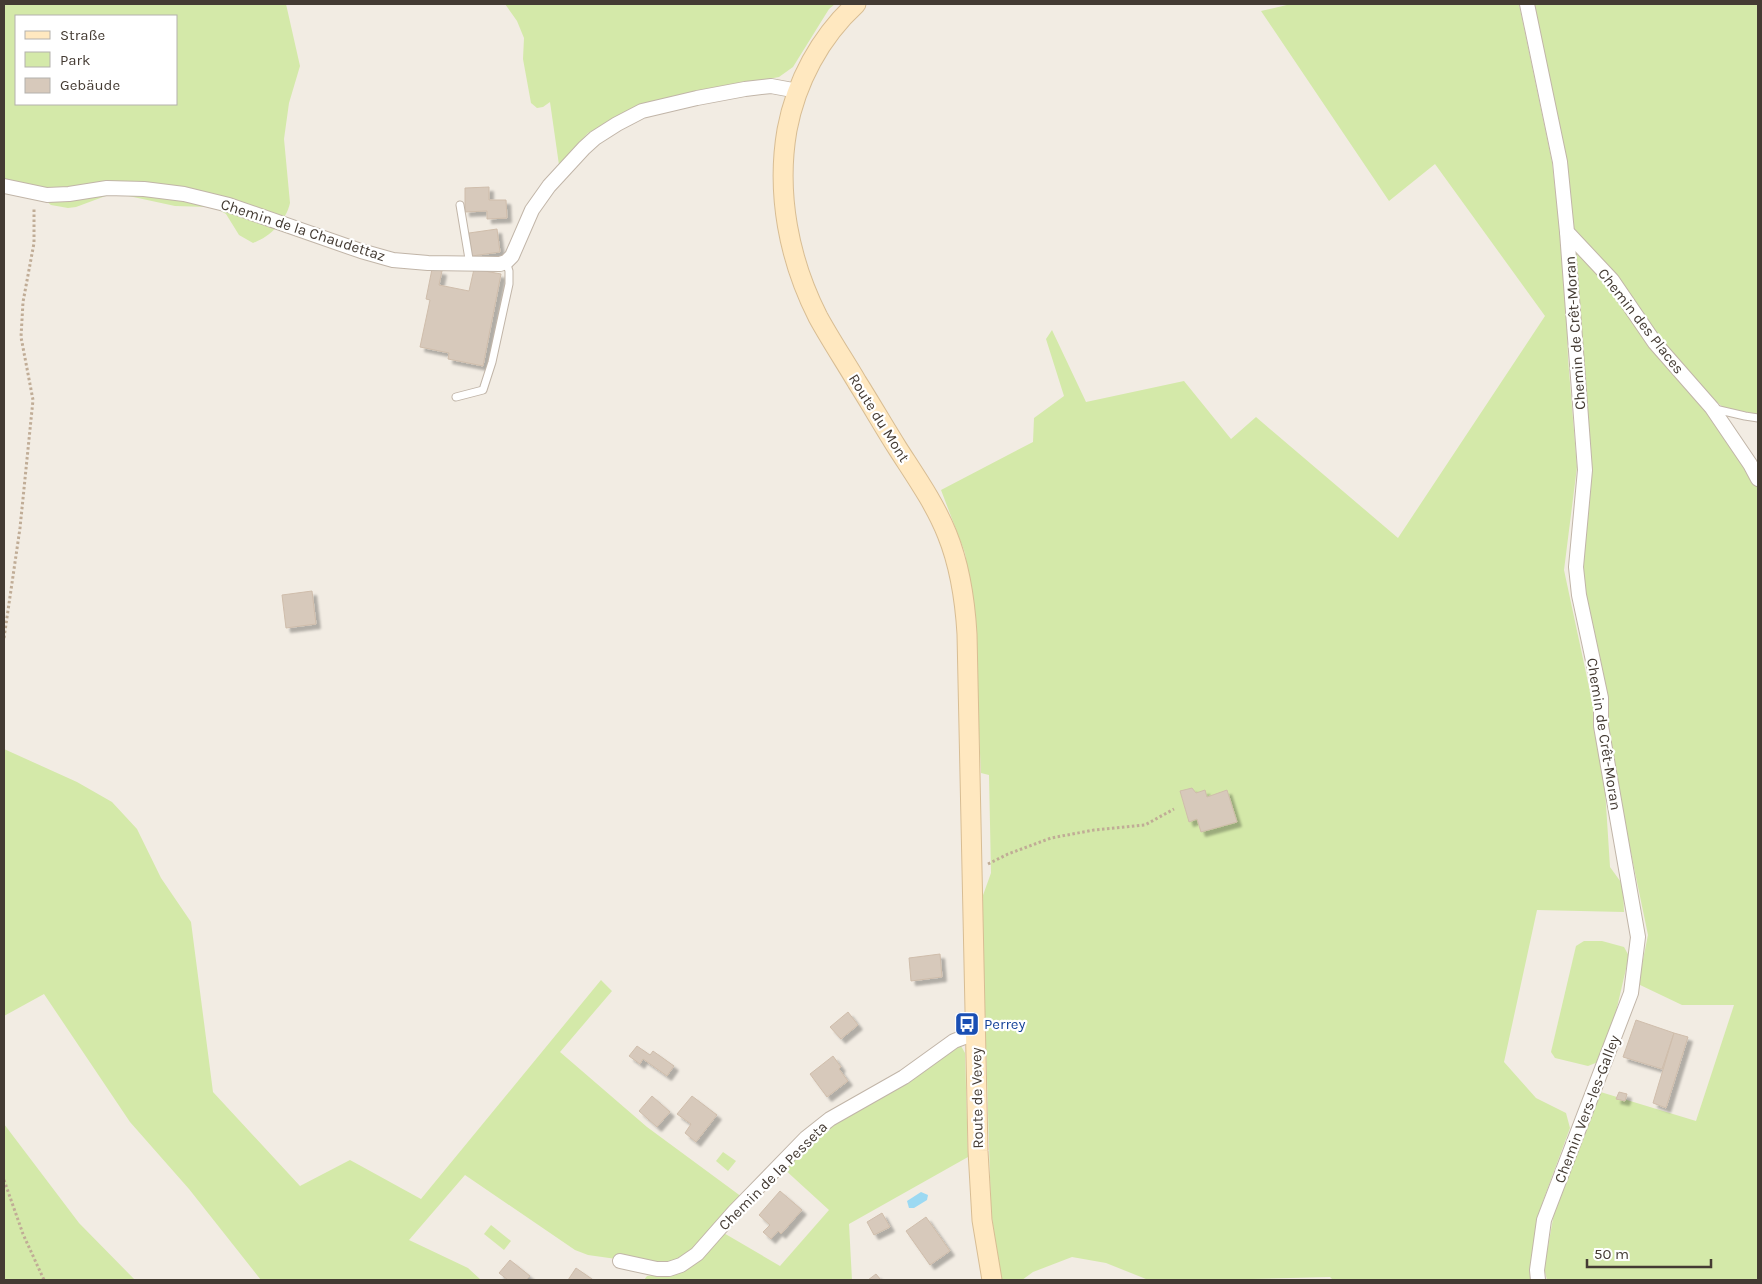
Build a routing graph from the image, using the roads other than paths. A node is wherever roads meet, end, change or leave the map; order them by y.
1 (856, 4) edge
2 (1527, 4) edge
3 (798, 91) junction
4 (4, 186) edge
5 (460, 205) dead end
6 (1567, 232) junction
7 (506, 262) junction
8 (470, 265) junction
9 (456, 397) dead end
10 (1712, 408) junction
11 (1758, 418) edge
12 (1758, 479) edge
13 (972, 864) joint
14 (1638, 937) joint
15 (975, 1033) junction
16 (620, 1261) dead end
17 (992, 1280) edge
18 (1538, 1280) edge

1 - 3 main road, Route du Mont
2 - 6 street
3 - 7 street
3 - 13 main road, Route du Mont
4 - 8 street, Chemin de la Chaudettaz
5 - 8 lane
6 - 10 street, Chemin des Places
6 - 14 street, Chemin de Crêt-Moran
7 - 8 street, Chemin de la Chaudettaz
7 - 9 lane
10 - 11 lane
10 - 12 street, Chemin des Places
13 - 15 main road, Route de Vevey
14 - 18 street, Chemin Vers-les-Galley
15 - 16 street, Chemin de la Pesseta
15 - 17 main road, Route de Vevey

